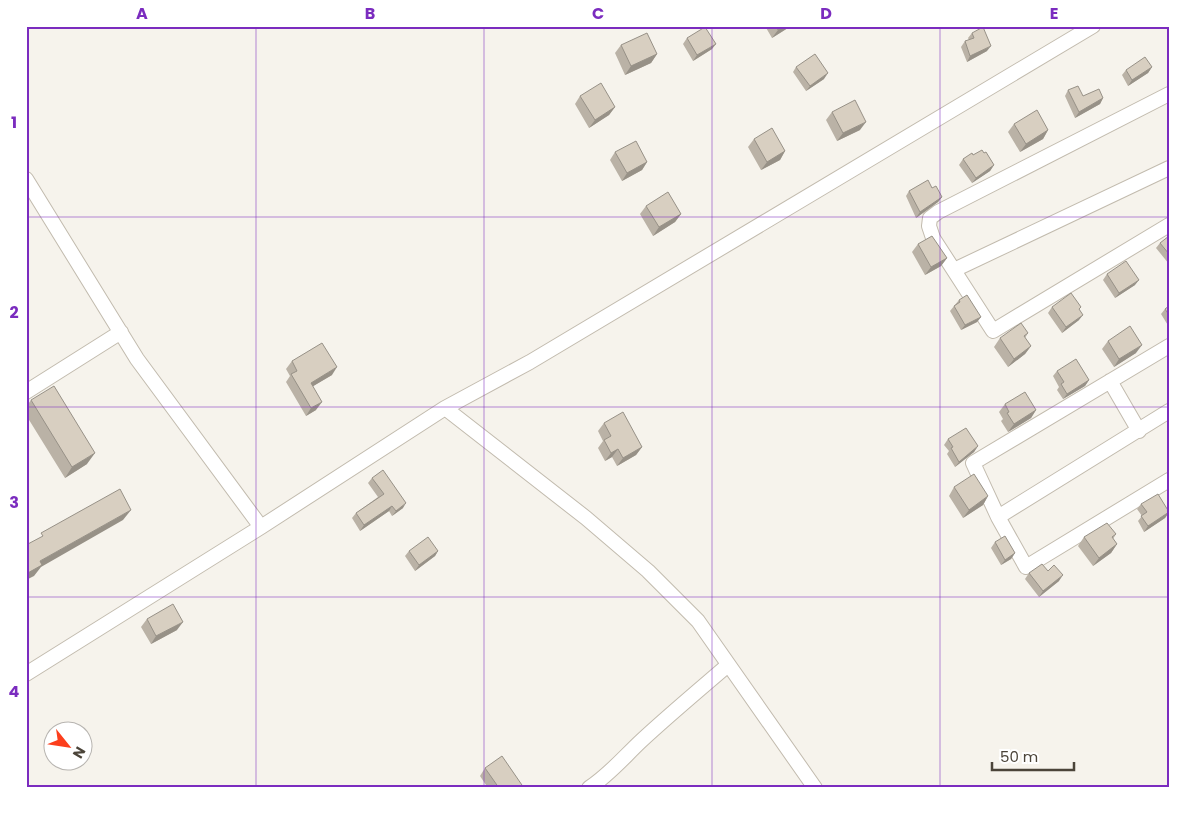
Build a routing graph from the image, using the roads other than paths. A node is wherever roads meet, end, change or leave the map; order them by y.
1 (1092, 26) edge
2 (1169, 94) edge
3 (1169, 168) edge
4 (26, 179) edge
5 (1169, 225) edge
6 (954, 270) junction
7 (121, 332) junction
8 (1169, 346) edge
9 (1110, 381) junction
10 (26, 392) edge
11 (445, 408) junction
12 (1169, 411) edge
13 (1139, 431) junction
14 (1169, 480) edge
15 (998, 517) junction
16 (261, 527) junction
17 (728, 665) junction
18 (26, 674) edge
19 (590, 788) edge
20 (815, 788) edge

1 - 11 street
2 - 6 street
3 - 6 street
4 - 7 street
5 - 6 street
7 - 10 street
7 - 16 street
8 - 9 street
9 - 13 street
9 - 15 street
11 - 16 street
11 - 17 street
12 - 13 street
13 - 15 street
14 - 15 street
16 - 18 street
17 - 19 street
17 - 20 street

